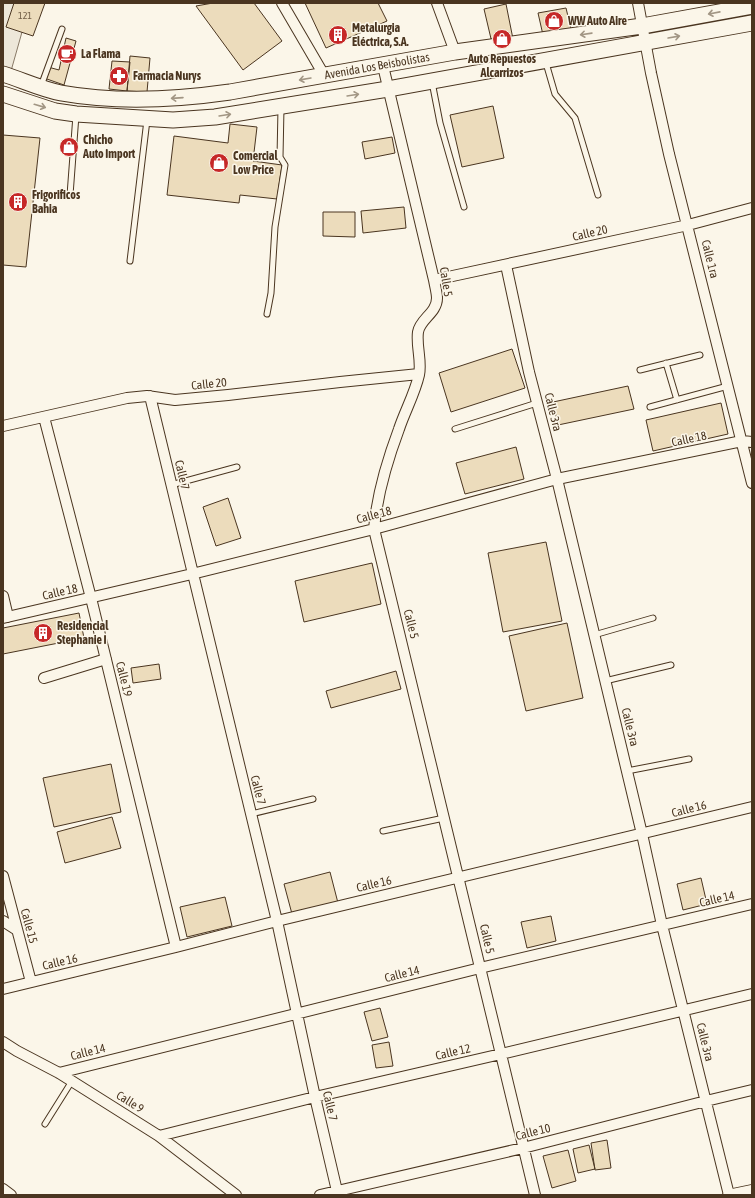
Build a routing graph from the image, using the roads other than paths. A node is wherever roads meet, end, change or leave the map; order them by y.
1 (282, 3) edge
2 (437, 3) edge
3 (638, 3) edge
4 (731, 6) edge
5 (752, 6) edge
6 (752, 23) edge
7 (642, 26) junction
8 (62, 29) dead end
9 (645, 42) junction
10 (455, 52) junction
11 (545, 60) junction
12 (383, 66) junction
13 (3, 74) edge
14 (324, 75) junction
15 (432, 81) junction
16 (40, 87) junction
17 (388, 89) junction
18 (3, 94) edge
19 (281, 107) junction
20 (76, 114) junction
21 (147, 119) junction
22 (70, 195) dead end
23 (598, 195) dead end
24 (464, 207) dead end
25 (752, 208) edge
26 (688, 225) junction
27 (130, 261) dead end
28 (506, 265) junction
29 (434, 280) junction
30 (268, 314) dead end
31 (700, 355) dead end
32 (666, 364) junction
33 (640, 370) dead end
34 (419, 374) junction
35 (728, 386) junction
36 (150, 396) junction
37 (677, 400) junction
38 (537, 404) junction
39 (650, 406) dead end
40 (44, 417) junction
41 (3, 426) edge
42 (456, 429) dead end
43 (747, 442) edge
44 (237, 467) dead end
45 (557, 480) junction
46 (752, 483) edge
47 (171, 485) junction
48 (374, 529) junction
49 (192, 574) junction
50 (3, 596) edge
51 (91, 598) junction
52 (5, 617) edge
53 (653, 618) dead end
54 (594, 635) junction
55 (106, 659) junction
56 (671, 665) dead end
57 (44, 678) dead end
58 (605, 681) junction
59 (689, 759) dead end
60 (627, 771) junction
61 (313, 799) dead end
62 (752, 807) edge
63 (251, 814) junction
64 (444, 818) junction
65 (383, 831) dead end
66 (642, 834) junction
67 (3, 876) edge
68 (459, 877) junction
69 (752, 904) edge
70 (3, 921) edge
71 (277, 921) junction
72 (662, 925) junction
73 (17, 930) junction
74 (176, 947) junction
75 (480, 968) junction
76 (31, 982) junction
77 (3, 989) edge
78 (752, 994) edge
79 (684, 1009) junction
80 (297, 1013) junction
81 (3, 1042) edge
82 (501, 1054) junction
83 (59, 1073) junction
84 (72, 1082) junction
85 (752, 1090) edge
86 (315, 1097) junction
87 (706, 1101) junction
88 (45, 1124) dead end
89 (159, 1136) junction
90 (523, 1148) junction
91 (3, 1190) edge
92 (752, 1190) edge
93 (337, 1191) junction
94 (11, 1195) edge
95 (236, 1195) edge
96 (320, 1195) edge
97 (534, 1195) edge
98 (728, 1195) edge

1 - 14 street
2 - 10 street
3 - 7 street, Calle 1ra
4 - 5 main road, Avenida Los Beisbolistas
4 -> 7 main road, Avenida Los Beisbolistas
9 -> 6 main road, Avenida Los Beisbolistas
7 - 9 street, Calle 1ra
7 -> 10 main road, Avenida Los Beisbolistas
8 - 16 lane
9 - 11 main road, Avenida Los Beisbolistas
9 - 26 street, Calle 1ra
10 - 12 main road, Avenida Los Beisbolistas
11 - 15 main road, Avenida Los Beisbolistas
11 - 23 lane
12 - 14 main road, Avenida Los Beisbolistas
12 - 17 street, Calle 5
13 - 16 main road, Avenida Los Beisbolistas
14 -> 16 main road, Avenida Los Beisbolistas
15 - 17 main road, Avenida Los Beisbolistas
15 - 24 lane
19 -> 17 main road, Avenida Los Beisbolistas
17 - 29 street, Calle 5
18 -> 20 main road, Avenida Los Beisbolistas
21 -> 19 main road, Avenida Los Beisbolistas
19 - 30 lane
20 - 21 main road, Avenida Los Beisbolistas
20 - 22 lane
21 - 27 lane
25 - 26 street, Calle 20
26 - 28 street, Calle 20
26 - 35 street, Calle 1ra
28 - 29 street, Calle 20
28 - 38 street, Calle 3ra
29 - 34 street, Calle 5
31 - 32 lane
32 - 33 lane
32 - 37 lane
34 - 36 street, Calle 20
34 - 48 street, Calle 5
35 - 37 lane
35 - 43 street, Calle 1ra
36 - 40 street, Calle 20
36 - 47 street, Calle 7
37 - 39 lane
38 - 42 lane
38 - 45 street, Calle 3ra
40 - 41 street, Calle 20
40 - 51 street, Calle 19
43 - 45 street, Calle 18
43 - 46 street, Calle 1ra
44 - 47 lane
45 - 48 street, Calle 18
45 - 54 street, Calle 3ra
47 - 49 street, Calle 7
48 - 49 street, Calle 18
48 - 64 street, Calle 5
49 - 51 street, Calle 18
49 - 63 street, Calle 7
50 - 52 street
51 - 52 street, Calle 18
51 - 55 street, Calle 19
53 - 54 lane
54 - 58 street, Calle 3ra
55 - 57 street
55 - 74 street, Calle 19
56 - 58 lane
58 - 60 street, Calle 3ra
59 - 60 lane
60 - 66 street, Calle 3ra
61 - 63 lane
62 - 66 street, Calle 16
63 - 71 street, Calle 7
64 - 65 lane
64 - 68 street, Calle 5
66 - 68 street, Calle 16
66 - 72 street, Calle 3ra
67 - 73 street, Calle 15
68 - 71 street, Calle 16
68 - 75 street, Calle 5
69 - 72 street, Calle 14
70 - 73 street
71 - 74 street, Calle 16
71 - 80 street, Calle 7
72 - 75 street, Calle 14
72 - 79 street, Calle 3ra
73 - 76 street, Calle 15
74 - 76 street, Calle 16
75 - 80 street, Calle 14
75 - 82 street, Calle 5
76 - 77 street, Calle 16
78 - 79 street, Calle 12
79 - 82 street, Calle 12
79 - 87 street, Calle 3ra
80 - 83 street, Calle 14
80 - 86 street, Calle 7
81 - 83 street, Calle 9
82 - 86 street, Calle 12
82 - 90 street, Calle 5
83 - 84 street, Calle 9
84 - 88 lane
84 - 89 street, Calle 9
85 - 87 street, Calle 10
86 - 89 street, Calle 12
86 - 93 street, Calle 7
87 - 90 street, Calle 10
87 - 98 street, Calle 3ra
89 - 95 street, Calle 9
90 - 93 street, Calle 10
90 - 97 street, Calle 5
91 - 94 street
92 - 98 street
93 - 96 street, Calle 10

